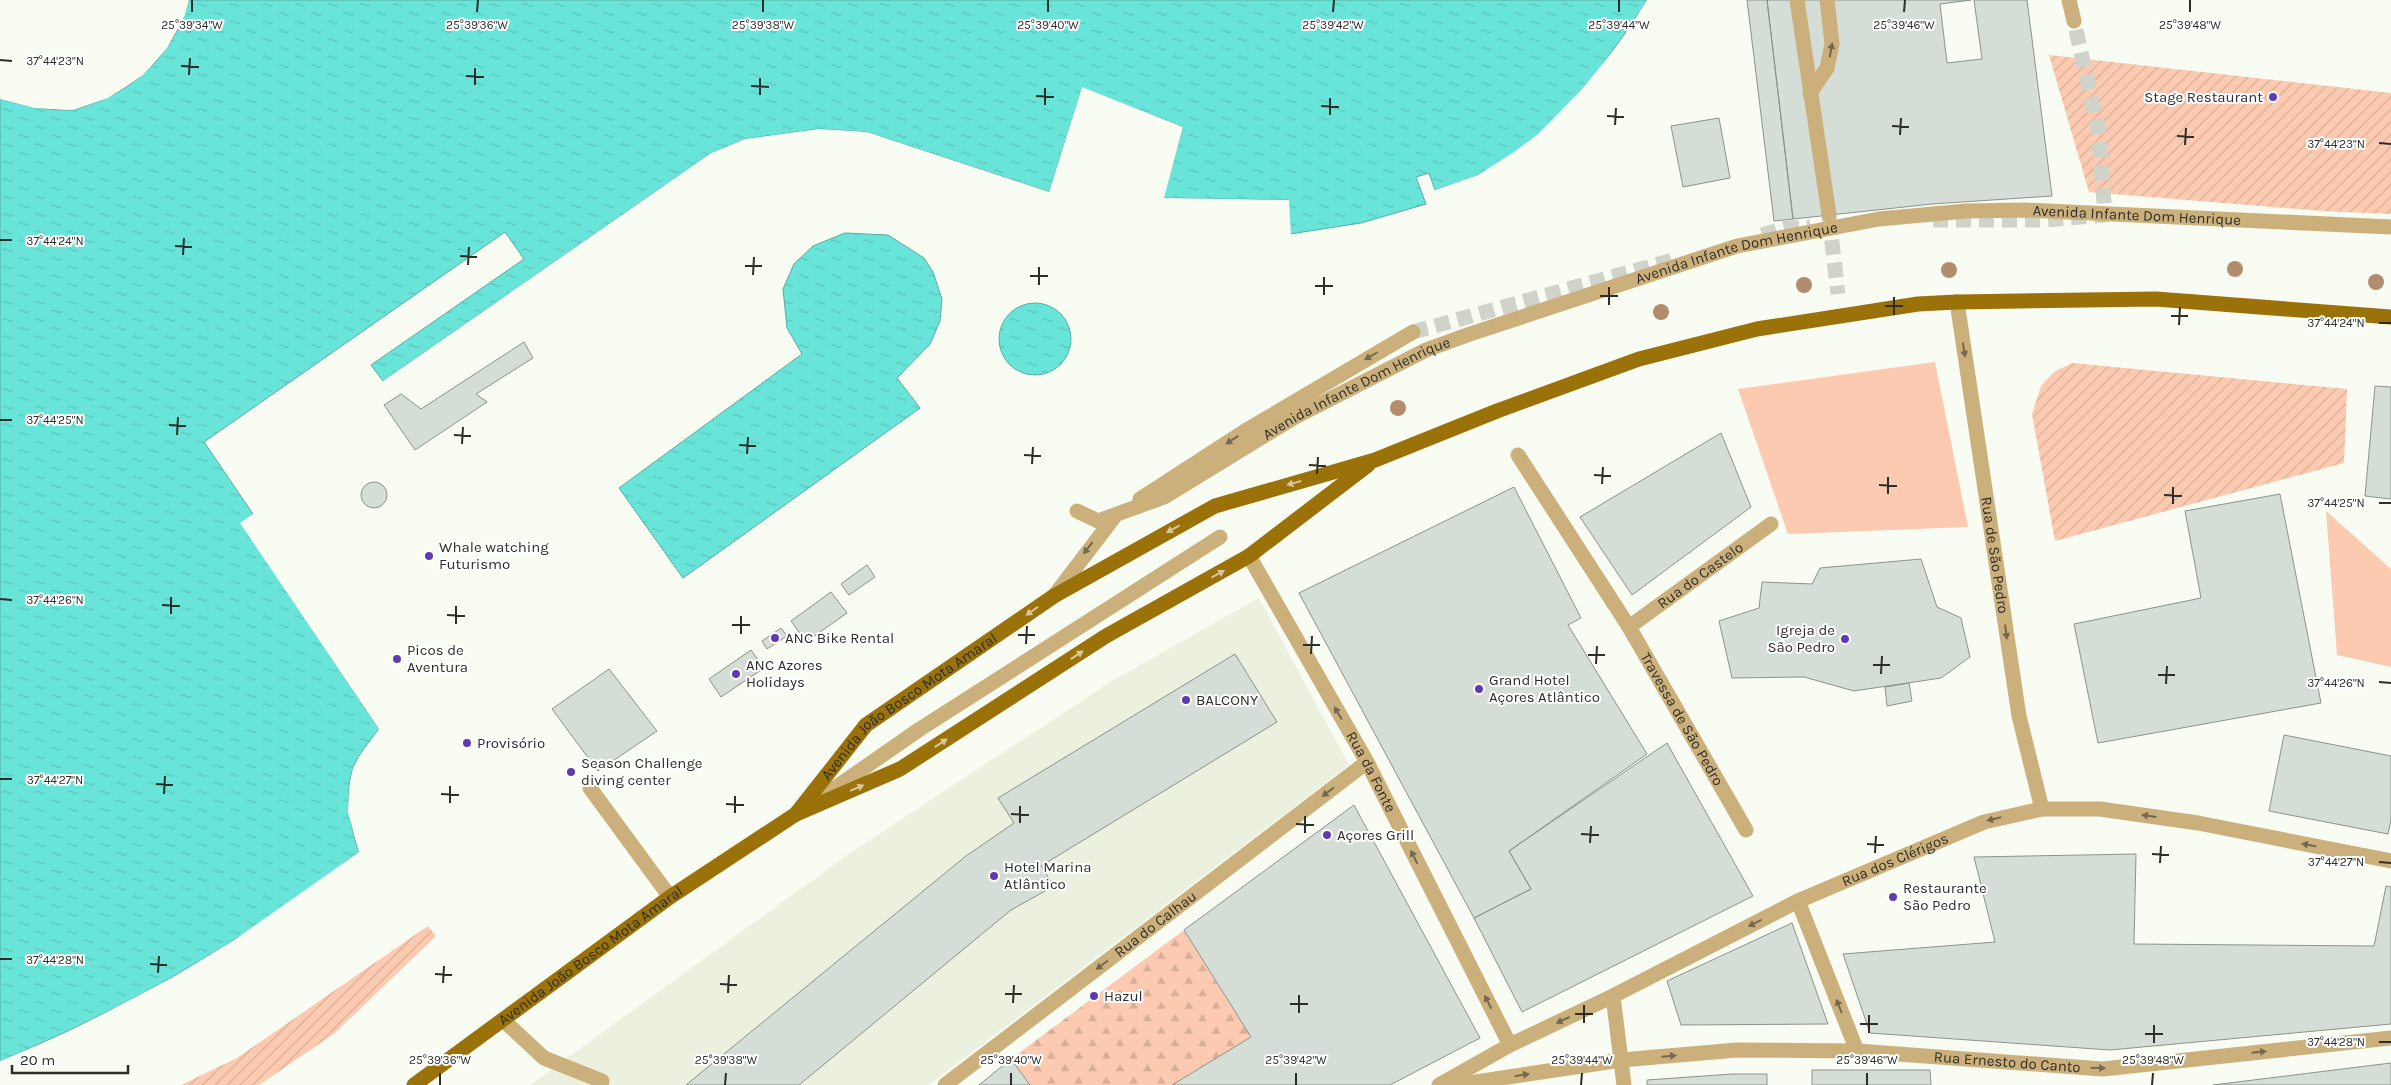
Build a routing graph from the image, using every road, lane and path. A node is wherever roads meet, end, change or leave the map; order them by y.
1 (1797, 0) edge
2 (1828, 0) edge
3 (2069, 0) edge
4 (2074, 21) tunnel mouth
5 (1810, 93) junction
6 (1829, 215) tunnel mouth
7 (2391, 227) edge
8 (1957, 302) junction
9 (2391, 317) edge
10 (1414, 332) tunnel mouth
11 (1518, 455) dead end
12 (1374, 460) junction
13 (1077, 511) dead end
14 (1116, 514) junction
15 (1770, 524) dead end
16 (1220, 537) dead end
17 (1249, 556) junction
18 (1054, 596) junction
19 (1629, 627) junction
20 (1366, 762) junction
21 (590, 788) dead end
22 (2042, 809) junction
23 (796, 814) junction
24 (1746, 830) dead end
25 (2391, 861) edge
26 (670, 897) junction
27 (1798, 901) junction
28 (1613, 996) junction
29 (502, 1020) junction
30 (2391, 1038) edge
31 (1510, 1045) junction
32 (1857, 1051) junction
33 (1621, 1060) junction
34 (602, 1081) dead end
35 (414, 1085) edge
36 (945, 1085) edge
37 (1439, 1085) edge
38 (1456, 1085) edge
39 (1624, 1085) edge

1 - 5 street
5 -> 2 street
3 - 4 street
5 - 6 street
7 - 14 street, Avenida Infante Dom Henrique
8 - 9 main road
8 - 12 main road
8 -> 22 street, Rua de São Pedro
10 -> 14 street
11 - 19 street, Travessa de São Pedro
12 - 17 main road
12 -> 18 main road, Avenida João Bosco Mota Amaral
13 - 14 street, Avenida Infante Dom Henrique
14 -> 18 street
15 - 19 street, Rua do Castelo
16 - 23 street
20 -> 17 street, Rua da Fonte
23 -> 17 main road, Avenida João Bosco Mota Amaral
18 -> 23 main road, Avenida João Bosco Mota Amaral
19 - 24 street, Travessa de São Pedro
31 -> 20 street, Rua da Fonte
20 -> 36 street, Rua do Calhau
21 - 26 street
25 -> 22 street, Rua dos Clérigos
22 -> 27 street, Rua dos Clérigos
23 - 26 main road, Avenida João Bosco Mota Amaral
26 - 29 main road, Avenida João Bosco Mota Amaral
27 -> 28 street, Rua dos Clérigos
32 -> 27 street
28 -> 31 street, Rua dos Clérigos
28 - 33 street
29 - 34 street
29 - 35 main road, Avenida João Bosco Mota Amaral
32 -> 30 street, Rua Ernesto do Canto
31 - 37 street, Rua dos Clérigos
33 -> 32 street, Rua Ernesto do Canto
38 -> 33 street, Rua Ernesto do Canto
33 - 39 street

